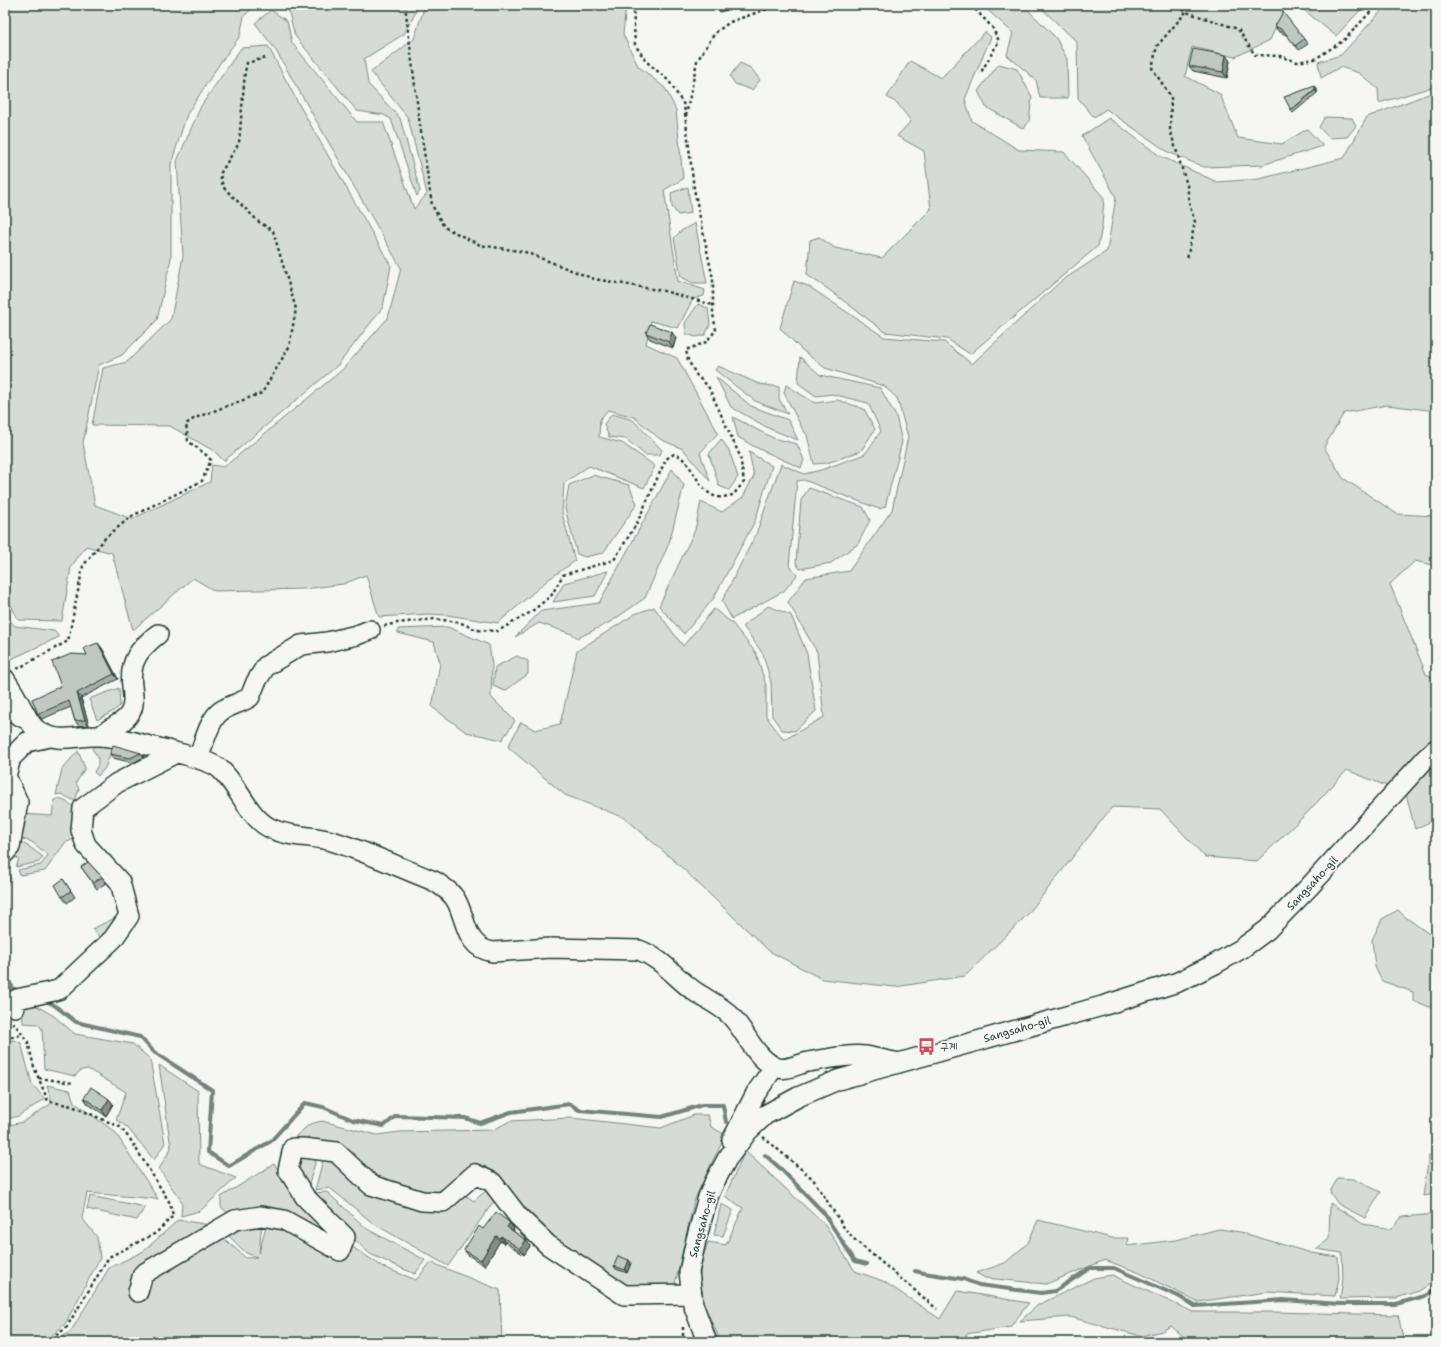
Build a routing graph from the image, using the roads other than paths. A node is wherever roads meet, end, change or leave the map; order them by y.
1 (370, 630) road end
2 (158, 634) dead end
3 (11, 674) edge
4 (5, 711) edge
5 (28, 720) junction
6 (101, 736) junction
7 (50, 737) junction
8 (1436, 749) edge
9 (176, 753) junction
10 (198, 759) junction
11 (5, 853) edge
12 (14, 1007) road end
13 (899, 1063) junction
14 (774, 1067) junction
15 (727, 1159) junction
16 (138, 1292) dead end
17 (692, 1294) junction
18 (707, 1342) edge

1 - 10 street
2 - 6 street
3 - 5 street
4 - 5 street
5 - 7 street
6 - 7 street
6 - 9 street
7 - 11 street
8 - 13 street, Sangsaho-gil
9 - 10 street
9 - 12 street
10 - 14 street
13 - 14 street
13 - 15 street, Sangsaho-gil
14 - 15 street
15 - 17 street, Sangsaho-gil
16 - 17 street
17 - 18 street, Sangsaho-gil

